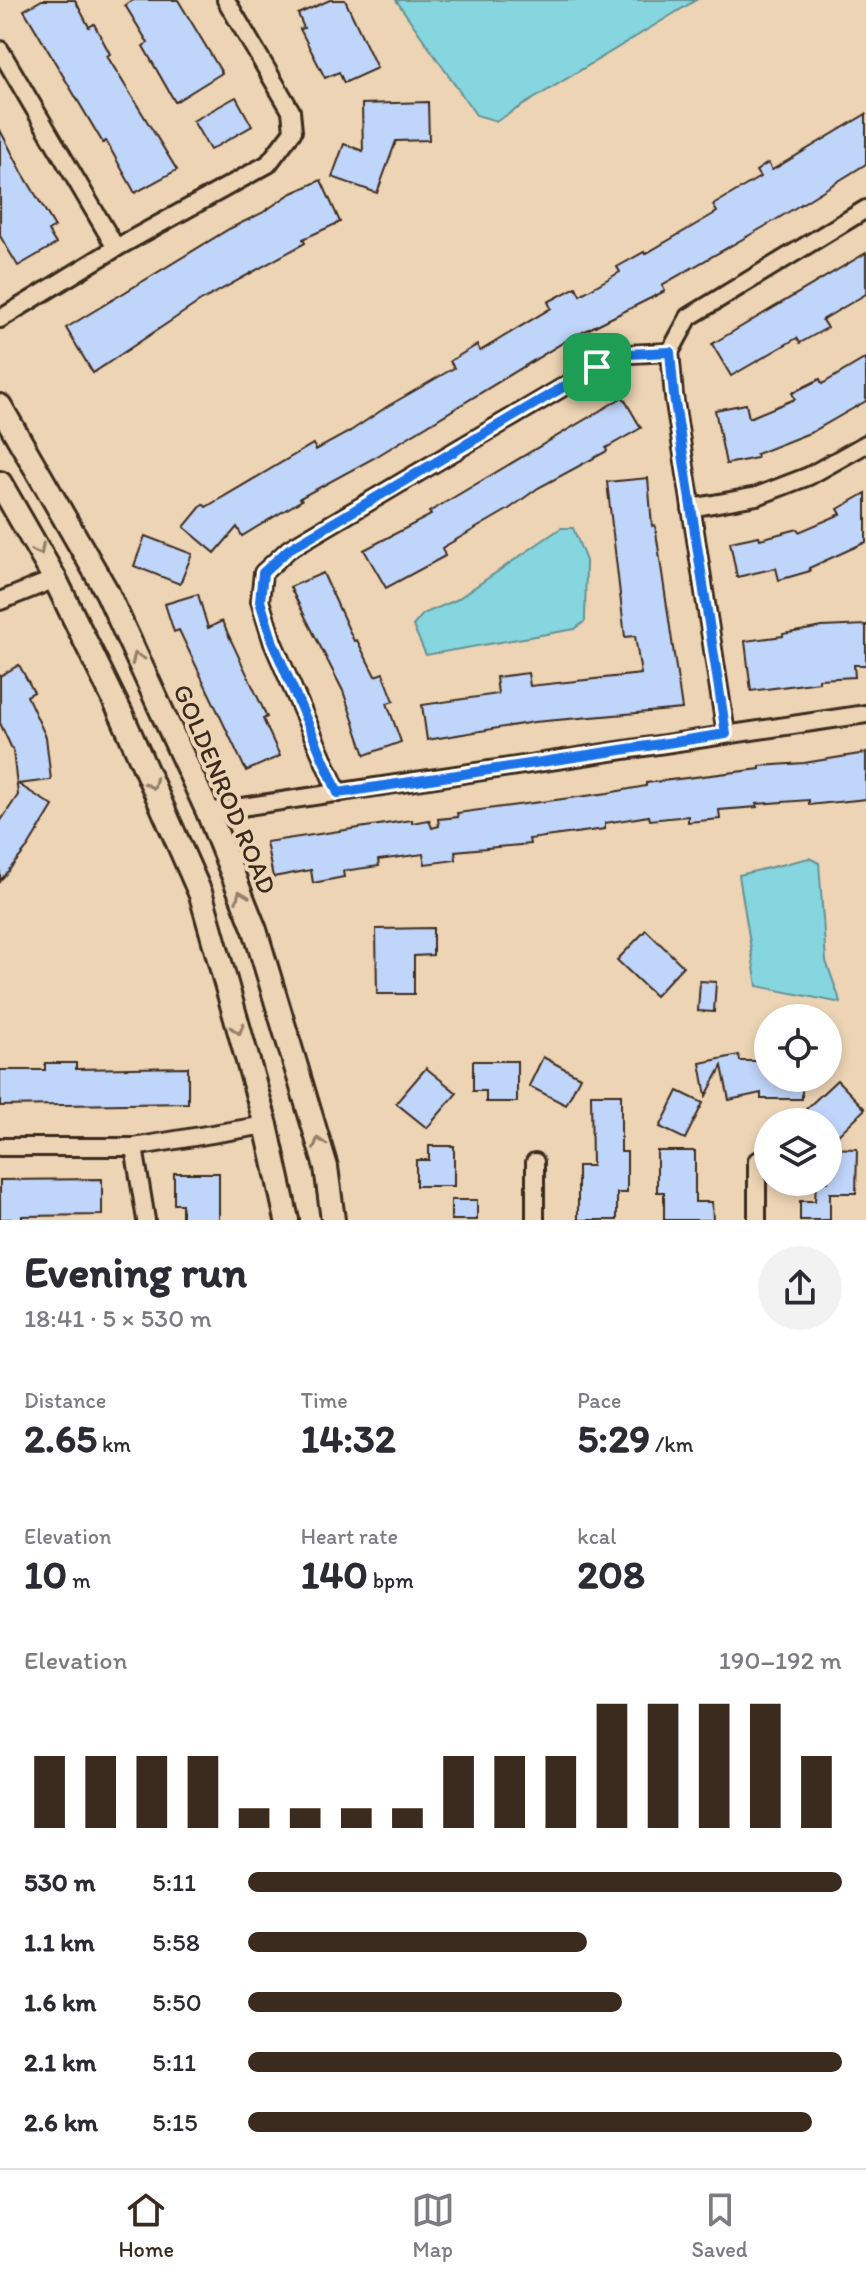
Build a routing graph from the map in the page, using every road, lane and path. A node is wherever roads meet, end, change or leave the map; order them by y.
1 (226, 0) edge
2 (0, 50) edge
3 (866, 209) edge
4 (116, 248) junction
5 (0, 319) edge
6 (670, 352) junction
7 (0, 406) edge
8 (866, 444) edge
9 (0, 483) edge
10 (691, 508) junction
11 (55, 579) junction
12 (0, 601) edge
13 (866, 714) edge
14 (726, 734) junction
15 (338, 793) junction
16 (208, 812) junction
17 (266, 1125) junction
18 (0, 1147) edge
19 (134, 1147) junction
20 (535, 1162) dead end
21 (757, 1196) edge
22 (146, 1220) edge
23 (287, 1220) edge
24 (333, 1220) edge
25 (535, 1220) edge
26 (757, 1220) edge

1 - 4 street
2 - 4 street
3 - 6 street
4 - 5 street
6 - 10 street
6 - 15 street
16 -> 7 main road, GOLDENROD ROAD
8 - 10 street
9 -> 11 main road
10 - 14 street
11 - 12 street
11 -> 17 main road
13 - 14 street
14 - 15 street
15 - 16 street
24 -> 16 main road, GOLDENROD ROAD
17 - 19 street
17 - 23 main road
18 - 19 street
19 - 22 street
20 - 25 street
21 - 26 street

